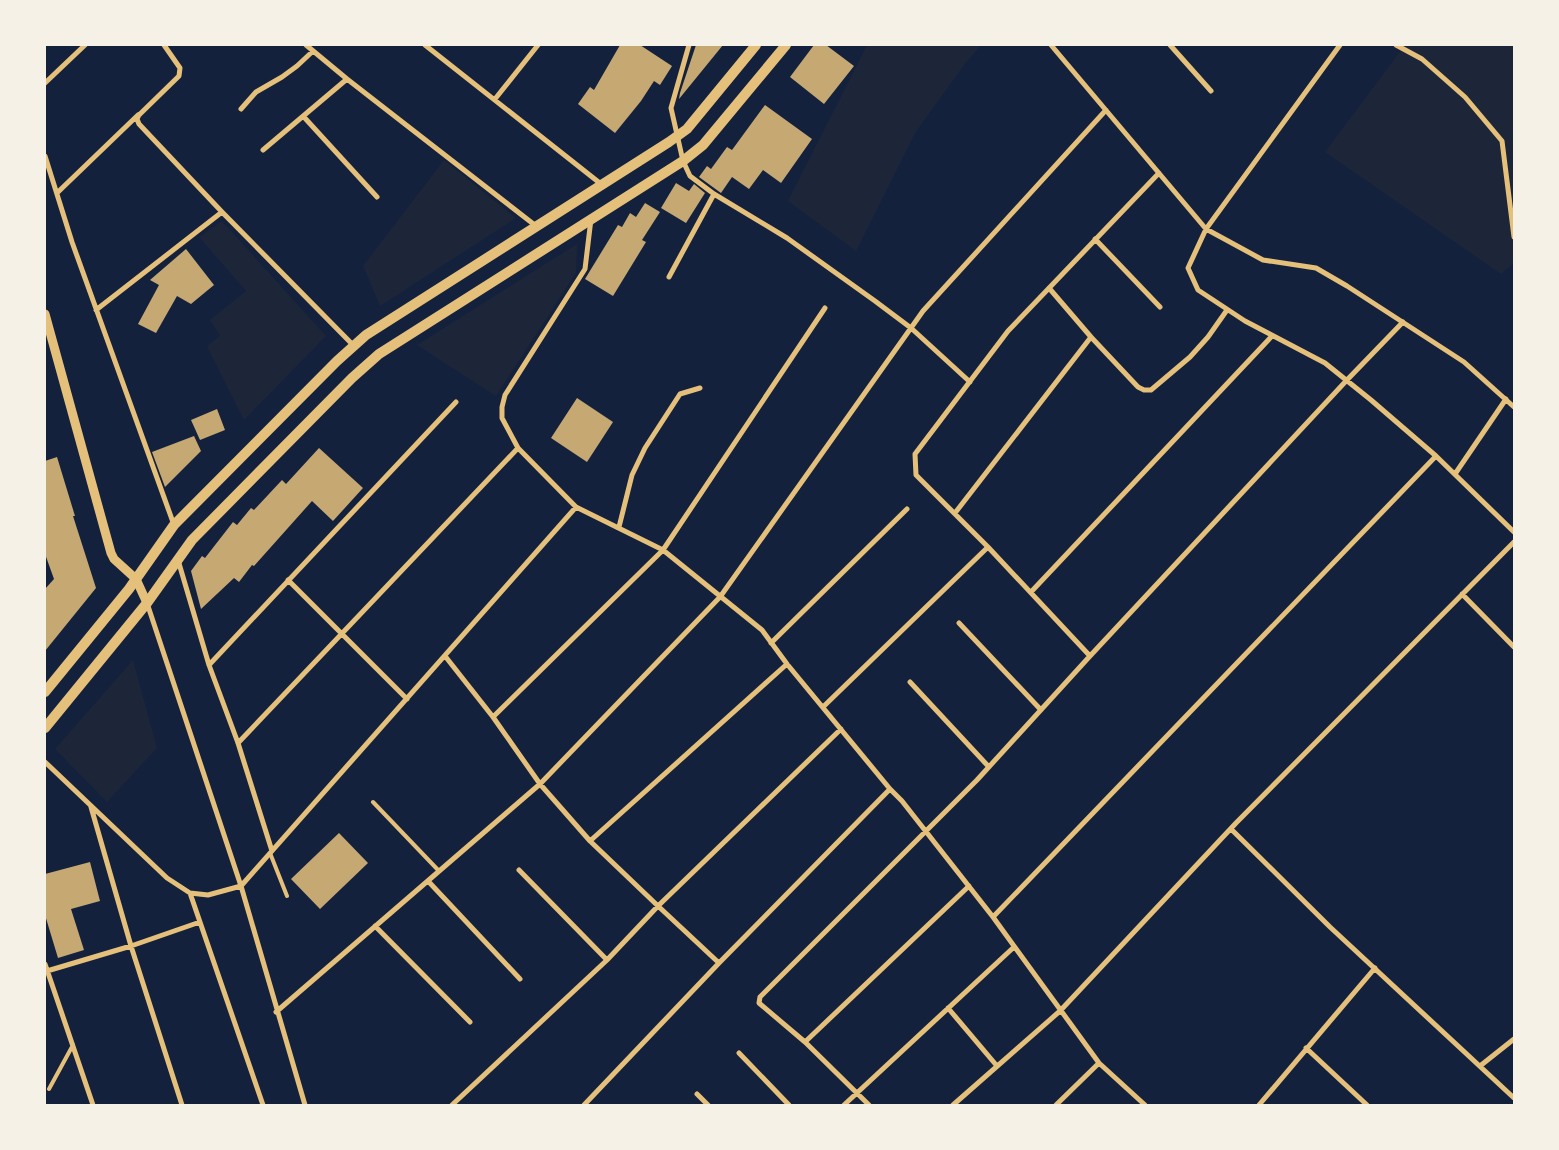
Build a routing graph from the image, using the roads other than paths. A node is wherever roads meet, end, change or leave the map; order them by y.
1 (85, 45) edge
2 (164, 45) edge
3 (306, 45) edge
4 (425, 45) edge
5 (538, 45) edge
6 (689, 45) edge
7 (756, 45) edge
8 (786, 45) edge
9 (1051, 45) edge
10 (1170, 45) edge
11 (1340, 45) edge
12 (1396, 45) edge
13 (313, 51) junction
14 (347, 79) junction
15 (45, 83) edge
16 (1211, 91) dead end
17 (495, 99) junction
18 (241, 109) dead end
19 (1106, 110) junction
20 (139, 115) junction
21 (303, 116) junction
22 (677, 136) junction
23 (263, 150) dead end
24 (45, 156) edge
25 (682, 161) junction
26 (1159, 173) junction
27 (602, 185) junction
28 (56, 192) junction
29 (714, 194) junction
30 (377, 197) dead end
31 (222, 212) junction
32 (591, 218) junction
33 (536, 226) junction
34 (1206, 229) junction
35 (1514, 237) edge
36 (1095, 239) junction
37 (669, 277) dead end
38 (1049, 288) junction
39 (1160, 307) dead end
40 (825, 308) dead end
41 (96, 310) junction
42 (1228, 310) junction
43 (45, 314) edge
44 (1403, 322) junction
45 (911, 328) junction
46 (1272, 336) junction
47 (1090, 337) junction
48 (354, 346) junction
49 (1346, 381) junction
50 (970, 382) junction
51 (700, 388) dead end
52 (1506, 399) junction
53 (456, 402) dead end
54 (1514, 407) edge
55 (518, 448) junction
56 (1436, 456) junction
57 (1455, 474) junction
58 (576, 507) junction
59 (908, 509) dead end
60 (955, 513) junction
61 (174, 525) junction
62 (619, 527) junction
63 (1514, 532) edge
64 (1514, 542) edge
65 (988, 547) junction
66 (663, 550) junction
67 (178, 560) junction
68 (136, 578) junction
69 (288, 580) junction
70 (1031, 592) junction
71 (1462, 594) junction
72 (720, 597) junction
73 (146, 603) junction
74 (959, 623) dead end
75 (342, 634) junction
76 (771, 643) junction
77 (1514, 647) edge
78 (445, 656) junction
79 (1090, 656) junction
80 (787, 664) junction
81 (209, 665) junction
82 (910, 682) dead end
83 (45, 692) edge
84 (407, 699) junction
85 (823, 707) junction
86 (1041, 710) junction
87 (493, 717) junction
88 (45, 728) edge
89 (842, 729) junction
90 (238, 743) junction
91 (45, 762) edge
92 (988, 767) junction
93 (540, 784) junction
94 (890, 789) junction
95 (373, 802) dead end
96 (90, 805) junction
97 (1231, 829) junction
98 (926, 832) junction
99 (590, 840) junction
100 (271, 852) junction
101 (518, 870) dead end
102 (439, 871) junction
103 (428, 881) junction
104 (240, 886) junction
105 (969, 886) junction
106 (190, 893) junction
107 (287, 896) dead end
108 (658, 906) junction
109 (993, 917) junction
110 (200, 922) junction
111 (376, 926) junction
112 (131, 946) junction
113 (1014, 947) junction
114 (607, 960) junction
115 (718, 963) junction
116 (45, 964) edge
117 (1375, 968) junction
118 (47, 971) junction
119 (520, 979) dead end
120 (948, 1008) junction
121 (1060, 1011) junction
122 (276, 1012) junction
123 (470, 1022) dead end
124 (1514, 1039) edge
125 (806, 1042) junction
126 (73, 1045) junction
127 (1306, 1048) junction
128 (739, 1053) dead end
129 (1099, 1063) junction
130 (997, 1066) junction
131 (1480, 1066) junction
132 (49, 1089) dead end
133 (857, 1093) junction
134 (697, 1094) dead end
135 (1514, 1098) edge
136 (1058, 1104) edge
137 (93, 1105) edge
138 (182, 1105) edge
139 (263, 1105) edge
140 (306, 1105) edge
141 (452, 1105) edge
142 (584, 1105) edge
143 (708, 1105) edge
144 (789, 1105) edge
145 (844, 1105) edge
146 (869, 1105) edge
147 (953, 1105) edge
148 (1145, 1105) edge
149 (1259, 1105) edge
150 (1367, 1105) edge

1 - 15 street
2 - 20 street
3 - 13 street
4 - 17 street
5 - 17 street
6 - 22 street
7 - 22 main road
8 - 25 main road
9 - 19 street
10 - 16 street
11 - 34 street
12 - 35 street
13 - 14 street
13 - 18 street
14 - 21 street
14 - 33 street
17 - 27 street
19 - 26 street
19 - 45 street
20 - 28 street
20 - 31 street
21 - 23 street
21 - 30 street
22 - 25 street
22 - 27 main road
24 - 28 street
25 - 29 street
25 - 32 main road
26 - 34 street
26 - 36 street
27 - 33 main road
28 - 41 street
29 - 37 street
29 - 45 street
31 - 41 street
31 - 48 street
32 - 55 street
32 - 67 main road
33 - 48 main road
34 - 42 street
34 - 44 street
36 - 38 street
36 - 39 street
38 - 47 street
38 - 50 street
40 - 66 street
41 - 61 street
42 - 46 street
42 - 47 street
43 - 68 street
44 - 49 street
44 - 52 street
45 - 50 street
45 - 72 street
46 - 49 street
46 - 70 street
47 - 60 street
48 - 61 main road
49 - 56 street
49 - 79 street
50 - 60 street
51 - 62 street
52 - 54 street
52 - 57 street
53 - 69 street
55 - 58 street
55 - 75 street
56 - 57 street
56 - 109 street
57 - 63 street
58 - 62 street
58 - 78 street
59 - 76 street
60 - 65 street
61 - 68 main road
62 - 66 street
64 - 71 street
65 - 70 street
65 - 85 street
66 - 72 street
66 - 87 street
67 - 73 main road
67 - 81 street
68 - 73 street
68 - 83 main road
69 - 75 street
69 - 81 street
70 - 79 street
71 - 77 street
71 - 97 street
72 - 76 street
72 - 93 street
73 - 88 main road
73 - 104 street
74 - 86 street
75 - 84 street
75 - 90 street
76 - 80 street
78 - 84 street
78 - 87 street
79 - 86 street
80 - 85 street
80 - 99 street
81 - 90 street
82 - 92 street
84 - 100 street
85 - 89 street
86 - 92 street
87 - 93 street
89 - 94 street
89 - 108 street
90 - 100 street
91 - 96 street
92 - 98 street
93 - 99 street
93 - 102 street
94 - 98 street
94 - 115 street
95 - 102 lane
96 - 106 street
96 - 112 street
97 - 117 street
97 - 121 street
98 - 105 street
98 - 125 street
99 - 108 street
100 - 104 street
100 - 107 lane
101 - 114 street
102 - 103 street
103 - 111 street
103 - 119 street
104 - 106 street
104 - 122 street
105 - 109 street
105 - 125 street
106 - 110 street
108 - 114 street
108 - 115 street
109 - 113 street
110 - 112 street
110 - 139 street
111 - 122 street
111 - 123 street
112 - 118 street
112 - 138 street
113 - 120 street
113 - 121 street
114 - 141 street
115 - 142 street
116 - 118 street
117 - 127 street
117 - 131 street
118 - 126 street
120 - 130 street
120 - 133 street
121 - 129 street
121 - 130 street
122 - 140 street
124 - 131 street
125 - 133 street
126 - 132 lane
126 - 137 street
127 - 149 street
127 - 150 street
128 - 144 street
129 - 136 street
129 - 148 street
130 - 147 street
131 - 135 street
133 - 145 street
133 - 146 street
134 - 143 street

